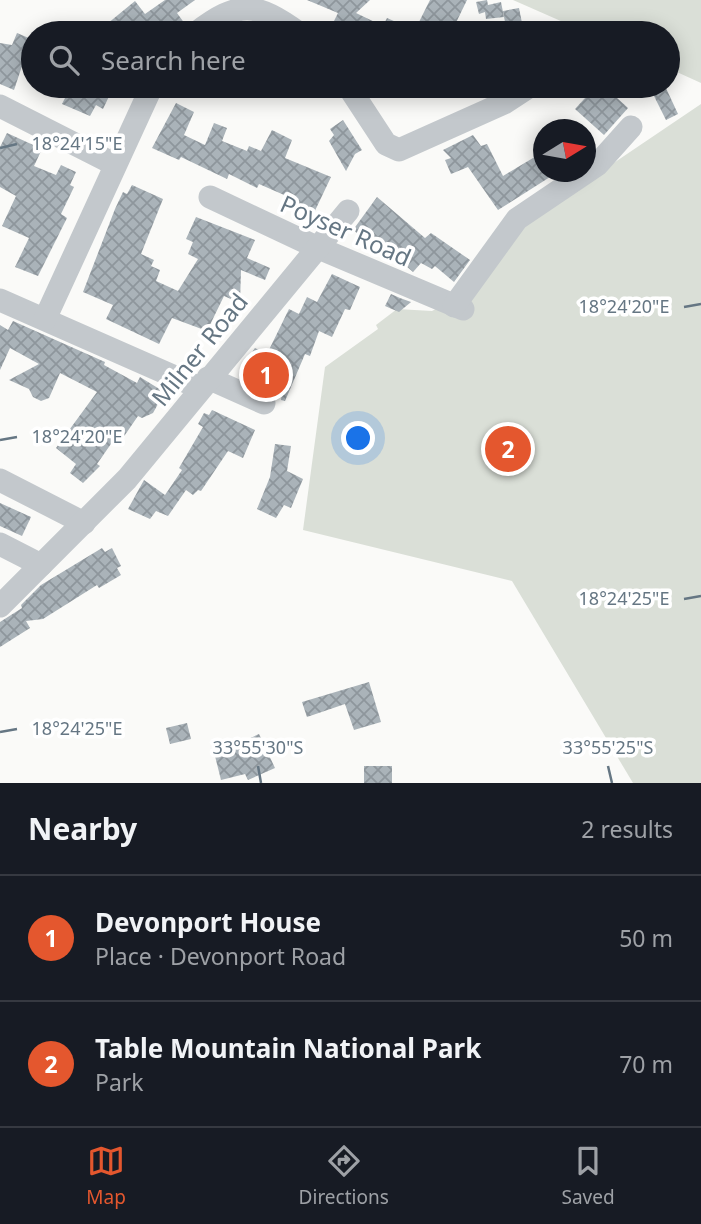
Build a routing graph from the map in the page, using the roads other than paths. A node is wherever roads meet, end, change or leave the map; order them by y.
1 (212, 21) edge
2 (281, 21) edge
3 (146, 98) edge
4 (356, 98) edge
5 (512, 98) edge
6 (0, 106) edge
7 (631, 127) dead end
8 (114, 164) junction
9 (210, 197) dead end
10 (348, 211) dead end
11 (316, 247) junction
12 (0, 300) edge
13 (46, 319) junction
14 (204, 383) junction
15 (264, 402) dead end
16 (0, 480) edge
17 (84, 523) junction
18 (0, 544) edge
19 (41, 565) junction
20 (0, 606) edge

1 - 2 street
3 - 8 street
4 - 5 street
6 - 8 street
7 - 11 street, Poyser Road
8 - 13 street
9 - 11 street, Poyser Road
10 - 11 street, Milner Road
11 - 14 street, Milner Road
12 - 13 street
13 - 14 street
14 - 15 street
14 - 17 street, Milner Road
16 - 17 street
17 - 19 street, Milner Road
18 - 19 street
19 - 20 street, Milner Road

